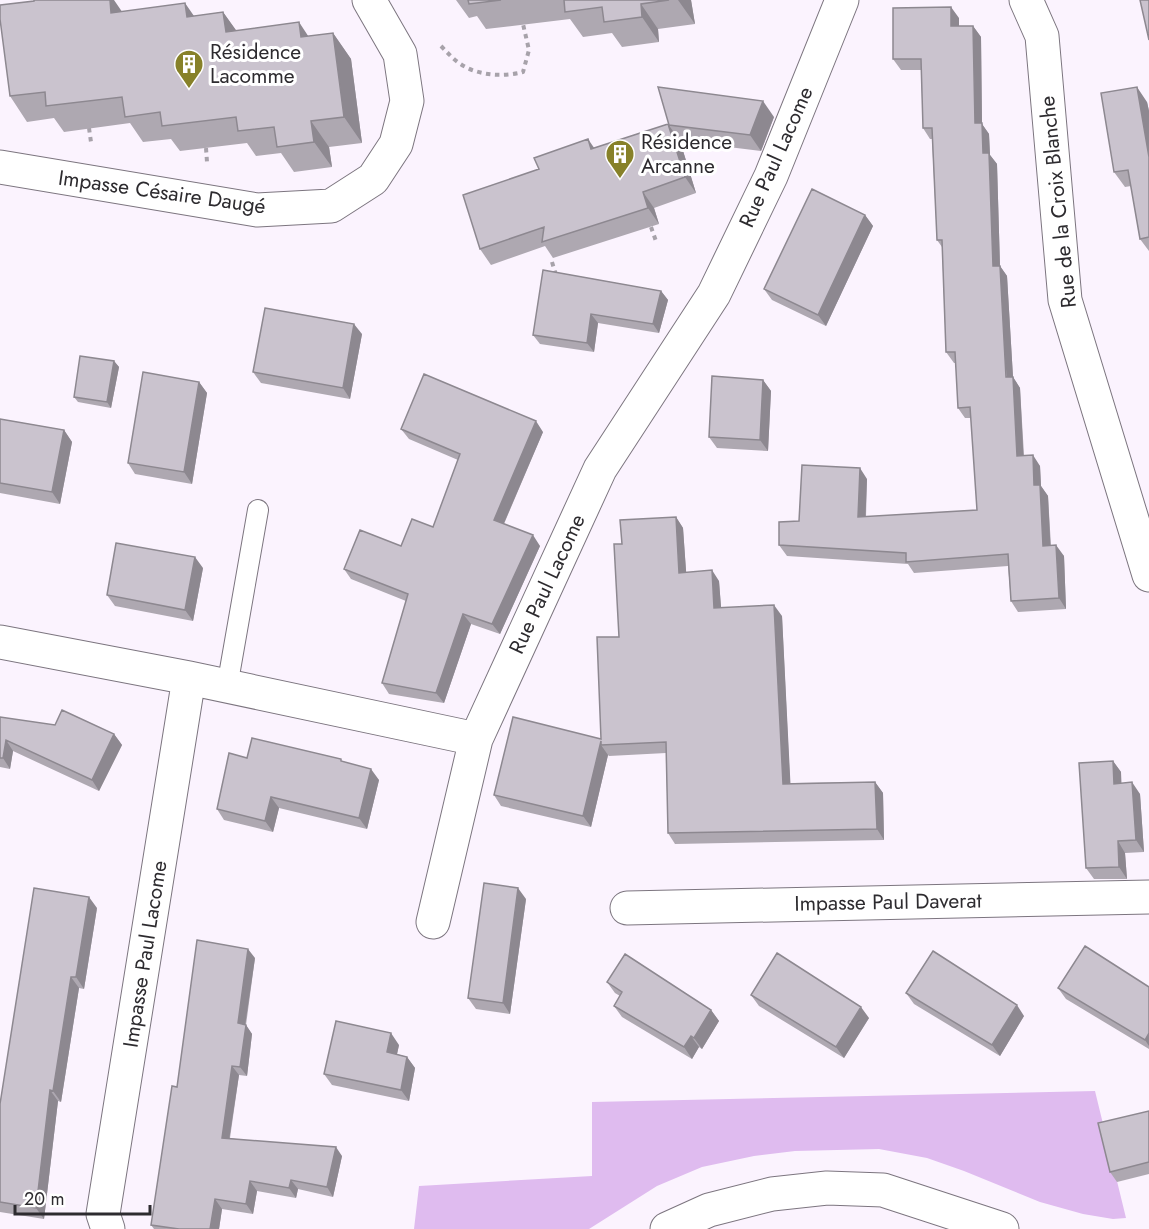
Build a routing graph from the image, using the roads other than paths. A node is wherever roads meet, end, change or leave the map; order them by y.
1 (369, 0) edge
2 (842, 0) edge
3 (1026, 0) edge
4 (0, 167) edge
5 (258, 510) dead end
6 (1149, 575) edge
7 (0, 642) edge
8 (189, 678) junction
9 (227, 687) junction
10 (476, 739) junction
11 (1149, 897) edge
12 (627, 908) dead end
13 (433, 922) dead end
14 (108, 1229) edge
15 (667, 1229) edge
16 (1002, 1229) edge

1 - 4 street, Impasse Césaire Daugé
2 - 10 street, Rue Paul Lacome
3 - 6 street, Rue de la Croix Blanche
5 - 9 lane
7 - 8 street
8 - 9 street
8 - 14 street, Impasse Paul Lacome
9 - 10 street
10 - 13 street, Rue Paul Lacome
11 - 12 street, Impasse Paul Daverat
15 - 16 street

